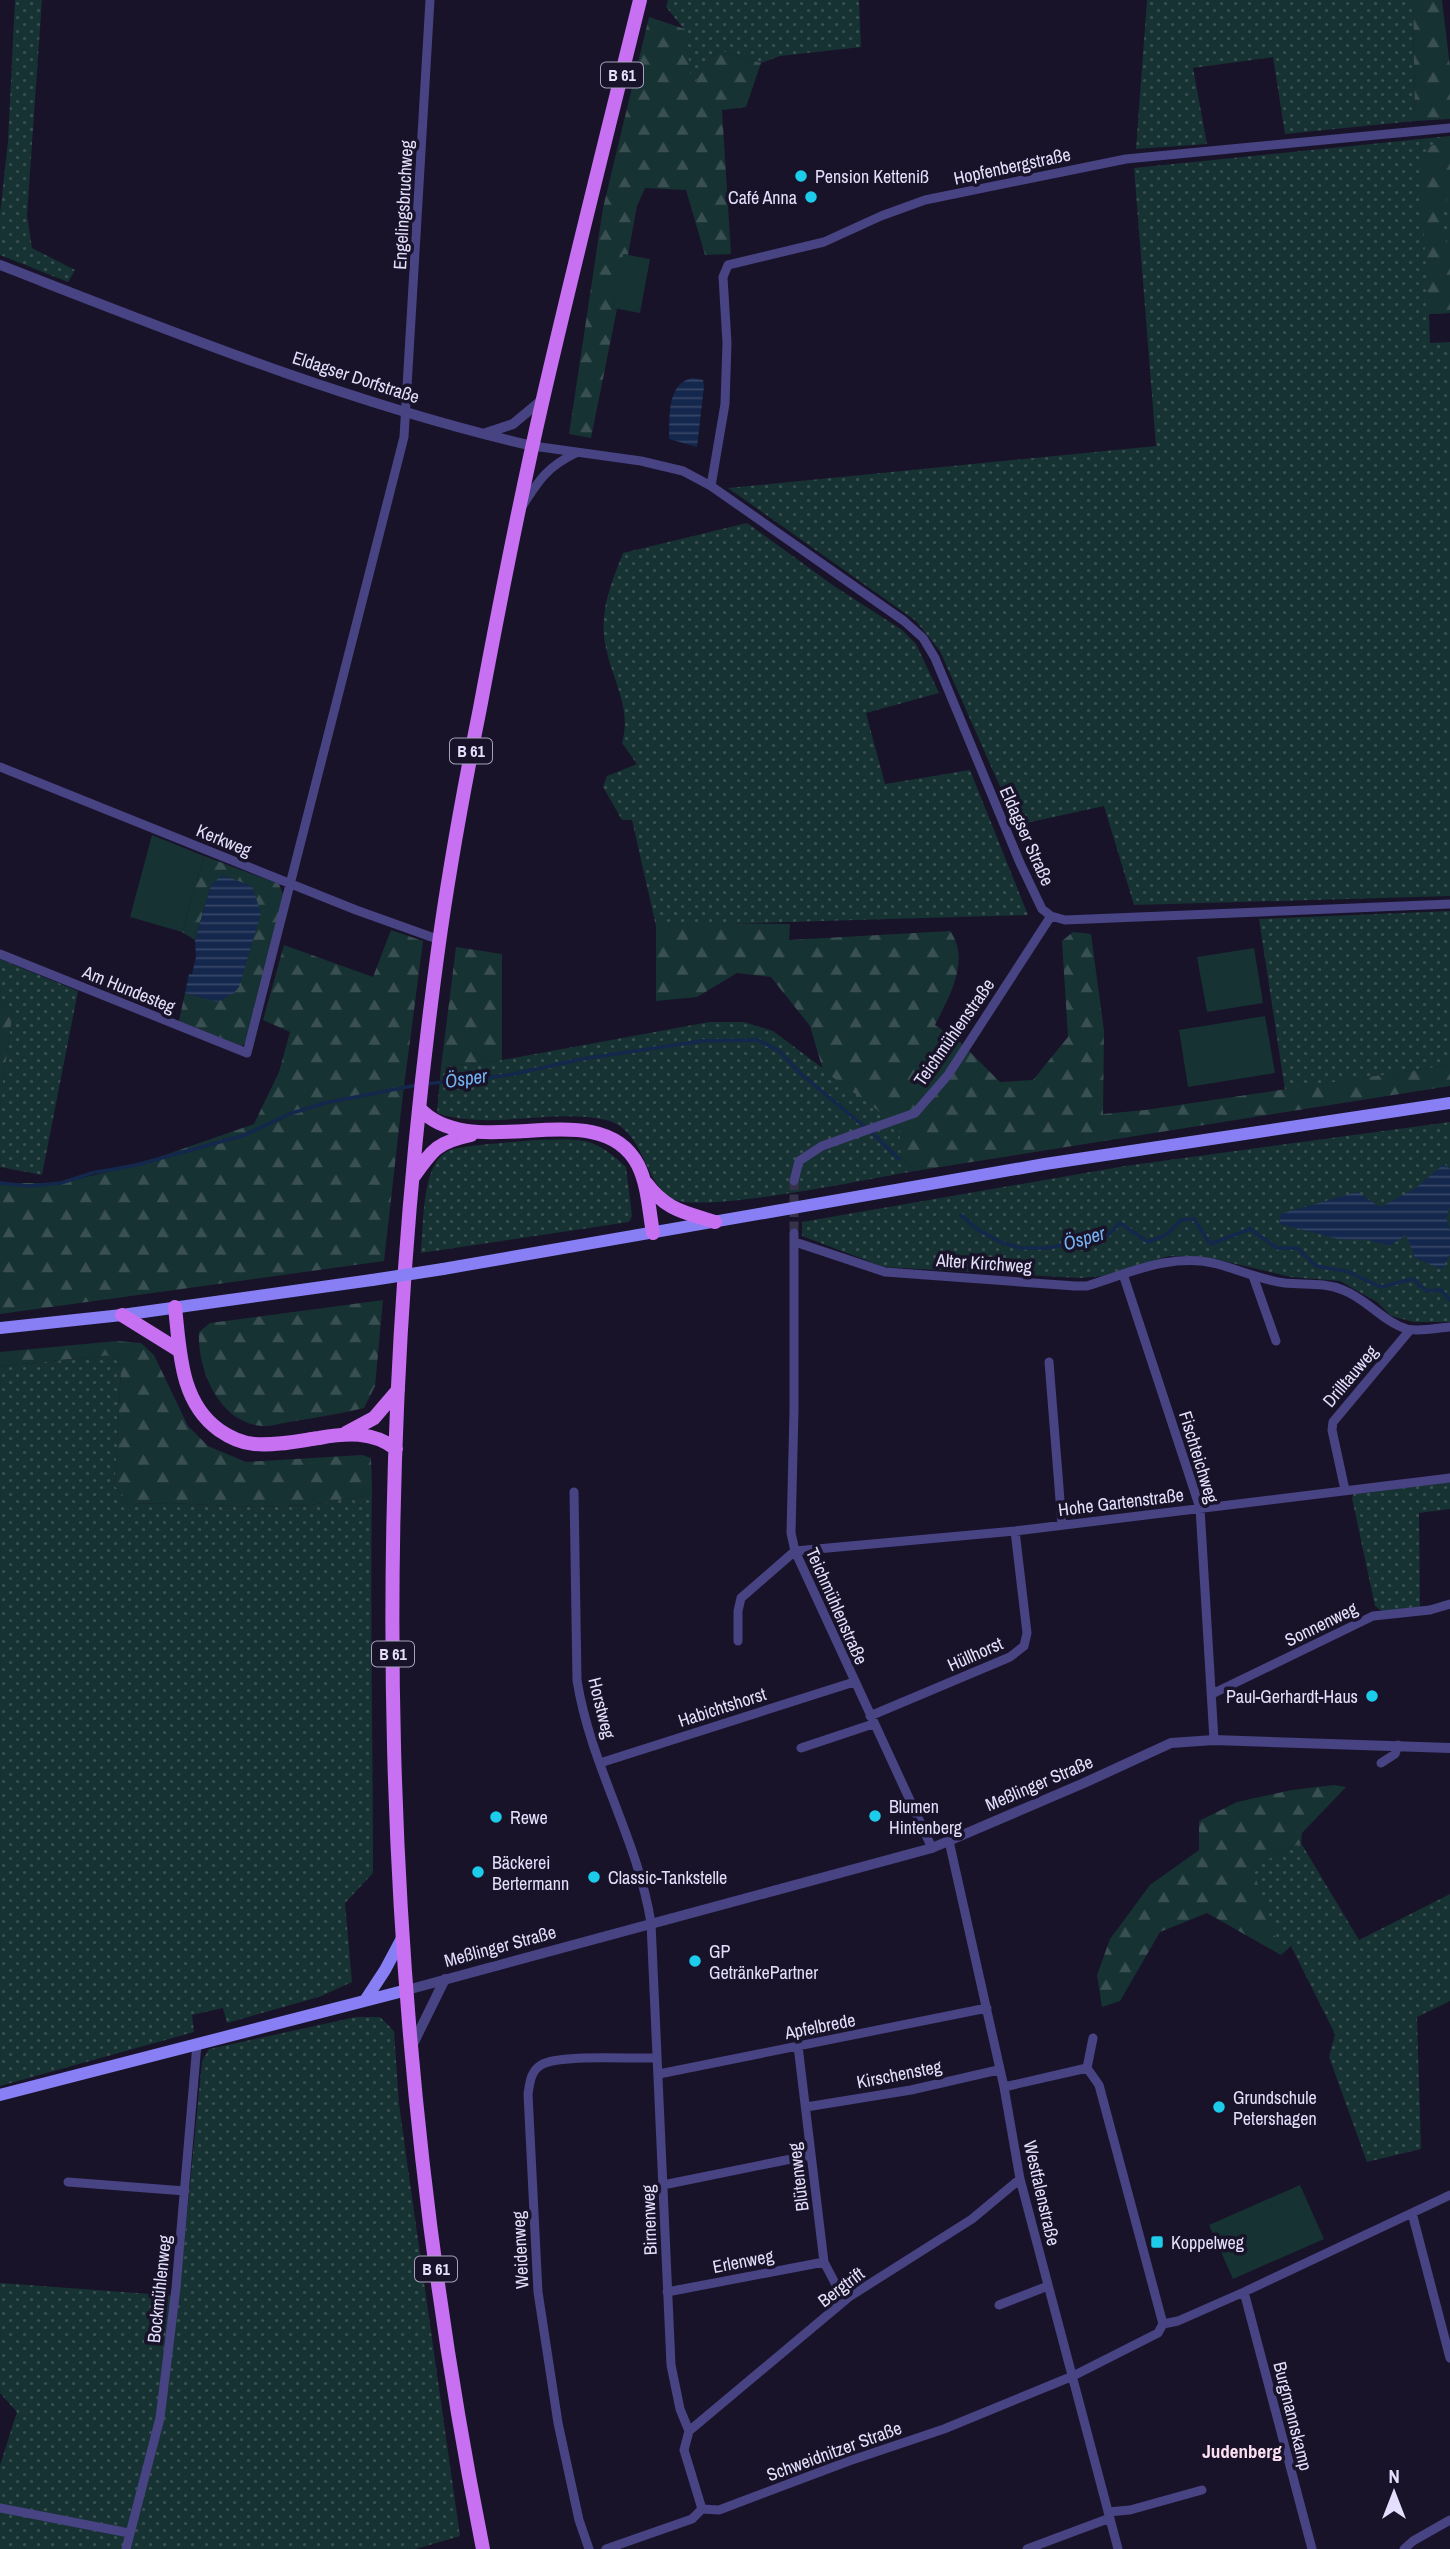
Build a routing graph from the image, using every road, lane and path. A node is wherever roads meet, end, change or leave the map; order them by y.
1 (430, 0) edge
2 (640, 0) edge
3 (1450, 128) edge
4 (0, 265) edge
5 (543, 399) junction
6 (407, 413) junction
7 (483, 433) junction
8 (533, 446) junction
9 (578, 453) junction
10 (711, 486) junction
11 (519, 511) junction
12 (0, 767) edge
13 (292, 883) junction
14 (1450, 904) edge
15 (1051, 916) junction
16 (439, 939) junction
17 (0, 954) edge
18 (247, 1053) joint
19 (1450, 1103) edge
20 (419, 1105) junction
21 (486, 1132) junction
22 (412, 1178) junction
23 (644, 1181) junction
24 (794, 1181) tunnel mouth
25 (715, 1222) junction
26 (653, 1233) junction
27 (795, 1238) joint
28 (1123, 1275) junction
29 (1254, 1276) junction
30 (176, 1307) junction
31 (122, 1315) junction
32 (1450, 1327) edge
33 (0, 1328) edge
34 (1410, 1330) junction
35 (1276, 1341) dead end
36 (180, 1351) junction
37 (1049, 1362) dead end
38 (398, 1390) junction
39 (344, 1434) junction
40 (396, 1449) junction
41 (1450, 1478) edge
42 (1345, 1490) junction
43 (574, 1492) dead end
44 (1200, 1508) junction
45 (1062, 1525) junction
46 (1015, 1531) junction
47 (795, 1551) junction
48 (1450, 1604) edge
49 (738, 1641) dead end
50 (853, 1682) junction
51 (1212, 1694) junction
52 (872, 1720) junction
53 (1214, 1740) junction
54 (1398, 1745) junction
55 (801, 1748) dead end
56 (1450, 1748) edge
57 (600, 1763) junction
58 (1381, 1763) dead end
59 (950, 1841) junction
60 (932, 1848) junction
61 (651, 1923) junction
62 (401, 1940) junction
63 (445, 1979) junction
64 (407, 1990) junction
65 (366, 1999) junction
66 (987, 2008) junction
67 (1093, 2038) dead end
68 (197, 2044) junction
69 (412, 2046) junction
70 (798, 2046) junction
71 (657, 2058) junction
72 (1087, 2067) junction
73 (999, 2070) junction
74 (659, 2074) junction
75 (1004, 2087) junction
76 (0, 2095) edge
77 (806, 2107) junction
78 (811, 2155) junction
79 (1020, 2179) junction
80 (68, 2182) dead end
81 (663, 2185) junction
82 (184, 2191) junction
83 (1450, 2195) edge
84 (1412, 2213) junction
85 (824, 2262) junction
86 (1048, 2286) junction
87 (1244, 2291) junction
88 (667, 2292) junction
89 (849, 2297) junction
90 (999, 2305) dead end
91 (1163, 2324) junction
92 (1450, 2358) edge
93 (1073, 2376) junction
94 (689, 2431) junction
95 (1202, 2490) dead end
96 (0, 2508) edge
97 (702, 2509) junction
98 (1109, 2515) junction
99 (1450, 2520) edge
100 (129, 2533) junction
101 (126, 2549) edge
102 (483, 2549) edge
103 (589, 2549) edge
104 (607, 2549) edge
105 (1027, 2549) edge
106 (1118, 2549) edge
107 (1312, 2549) edge
108 (1404, 2549) edge

1 - 6 street, Engelingsbruchweg
2 - 5 main road, B 61
3 - 10 street, Hopfenbergstraße
4 - 6 street, Eldagser Dorfstraße
5 - 7 street
5 - 8 main road, B 61
6 - 7 street, Eldagser Dorfstraße
6 - 13 street, Engelingsbruchweg
7 - 8 street, Eldagser Dorfstraße
8 - 9 street, Eldagser Dorfstraße
8 - 11 main road, B 61
9 - 10 street, Eldagser Dorfstraße
9 - 11 street
10 - 15 street, Eldagser Straße
11 - 16 main road, B 61
12 - 13 street, Kerkweg
13 - 16 street, Kerkweg
13 - 18 street, Engelingsbruchweg
14 - 15 street
15 - 24 street, Teichmühlenstraße
16 - 20 main road, B 61
17 - 18 street, Am Hundesteg
19 - 25 main road
20 - 21 main road
20 - 22 main road, B 61
21 - 22 main road
21 - 23 main road
22 - 38 main road, B 61
23 - 25 main road
23 - 26 main road
25 - 26 main road
26 - 30 main road, bridge
27 - 28 street, Alter Kirchweg
27 - 47 street, Teichmühlenstraße
28 - 29 street, Alter Kirchweg
28 - 44 street, Fischteichweg
29 - 34 street, Alter Kirchweg
29 - 35 street
30 - 31 main road
30 - 36 main road
31 - 33 main road
31 - 36 main road
32 - 34 street
34 - 42 street, Drilltauweg
36 - 39 main road
37 - 45 street
38 - 39 main road
38 - 40 main road, B 61
39 - 40 main road
40 - 62 main road, B 61
41 - 42 street, Hohe Gartenstraße
42 - 44 street, Hohe Gartenstraße
43 - 57 street, Horstweg
44 - 45 street, Hohe Gartenstraße
44 - 51 street, Fischteichweg
45 - 46 street, Hohe Gartenstraße
46 - 47 street, Hohe Gartenstraße
46 - 52 street, Hüllhorst
47 - 49 street
47 - 50 street, Teichmühlenstraße
48 - 51 street, Sonnenweg
50 - 52 street, Teichmühlenstraße
50 - 57 street, Habichtshorst
51 - 53 street, Fischteichweg
52 - 55 street, Hüllhorst
52 - 60 street, Teichmühlenstraße
53 - 54 street, Meßlinger Straße
53 - 59 street, Meßlinger Straße
54 - 56 street, Meßlinger Straße
54 - 58 street
57 - 61 street, Horstweg
59 - 60 street, Meßlinger Straße
59 - 66 street, Westfalenstraße
60 - 61 street, Meßlinger Straße
61 - 63 street, Meßlinger Straße
61 - 71 street, Birnenweg
62 - 64 main road, B 61
62 - 65 main road
63 - 64 street, Meßlinger Straße
63 - 69 street
64 - 65 main road
64 - 69 main road, B 61
65 - 68 main road
66 - 70 street, Apfelbrede
66 - 73 street, Westfalenstraße
67 - 72 street
68 - 76 main road
68 - 82 street, Bockmühlenweg
69 - 102 main road, B 61
70 - 74 street, Apfelbrede
70 - 77 street, Blütenweg
71 - 74 street, Birnenweg
71 - 103 street, Weidenweg
72 - 75 street
72 - 91 street
73 - 75 street, Westfalenstraße
73 - 77 street, Kirschensteg
74 - 81 street, Birnenweg
75 - 79 street, Westfalenstraße
77 - 78 street, Blütenweg
78 - 81 street
78 - 85 street, Blütenweg
79 - 86 street, Westfalenstraße
79 - 89 street, Bergtrift
80 - 82 street
81 - 88 street, Birnenweg
82 - 100 street, Bockmühlenweg
83 - 84 street
84 - 87 street
84 - 92 street
85 - 88 street, Erlenweg
85 - 89 street, Blütenweg
86 - 90 street
86 - 93 street, Westfalenstraße
87 - 91 street
87 - 107 street, Burgmannskamp
88 - 94 street, Birnenweg
89 - 94 street, Bergtrift
91 - 93 street
93 - 97 street, Schweidnitzer Straße
93 - 98 street, Westfalenstraße
94 - 97 street, Birnenweg
95 - 98 street
96 - 100 street
97 - 104 street, Schweidnitzer Straße
98 - 105 street
98 - 106 street, Westfalenstraße
99 - 108 street
100 - 101 street, Bockmühlenweg

